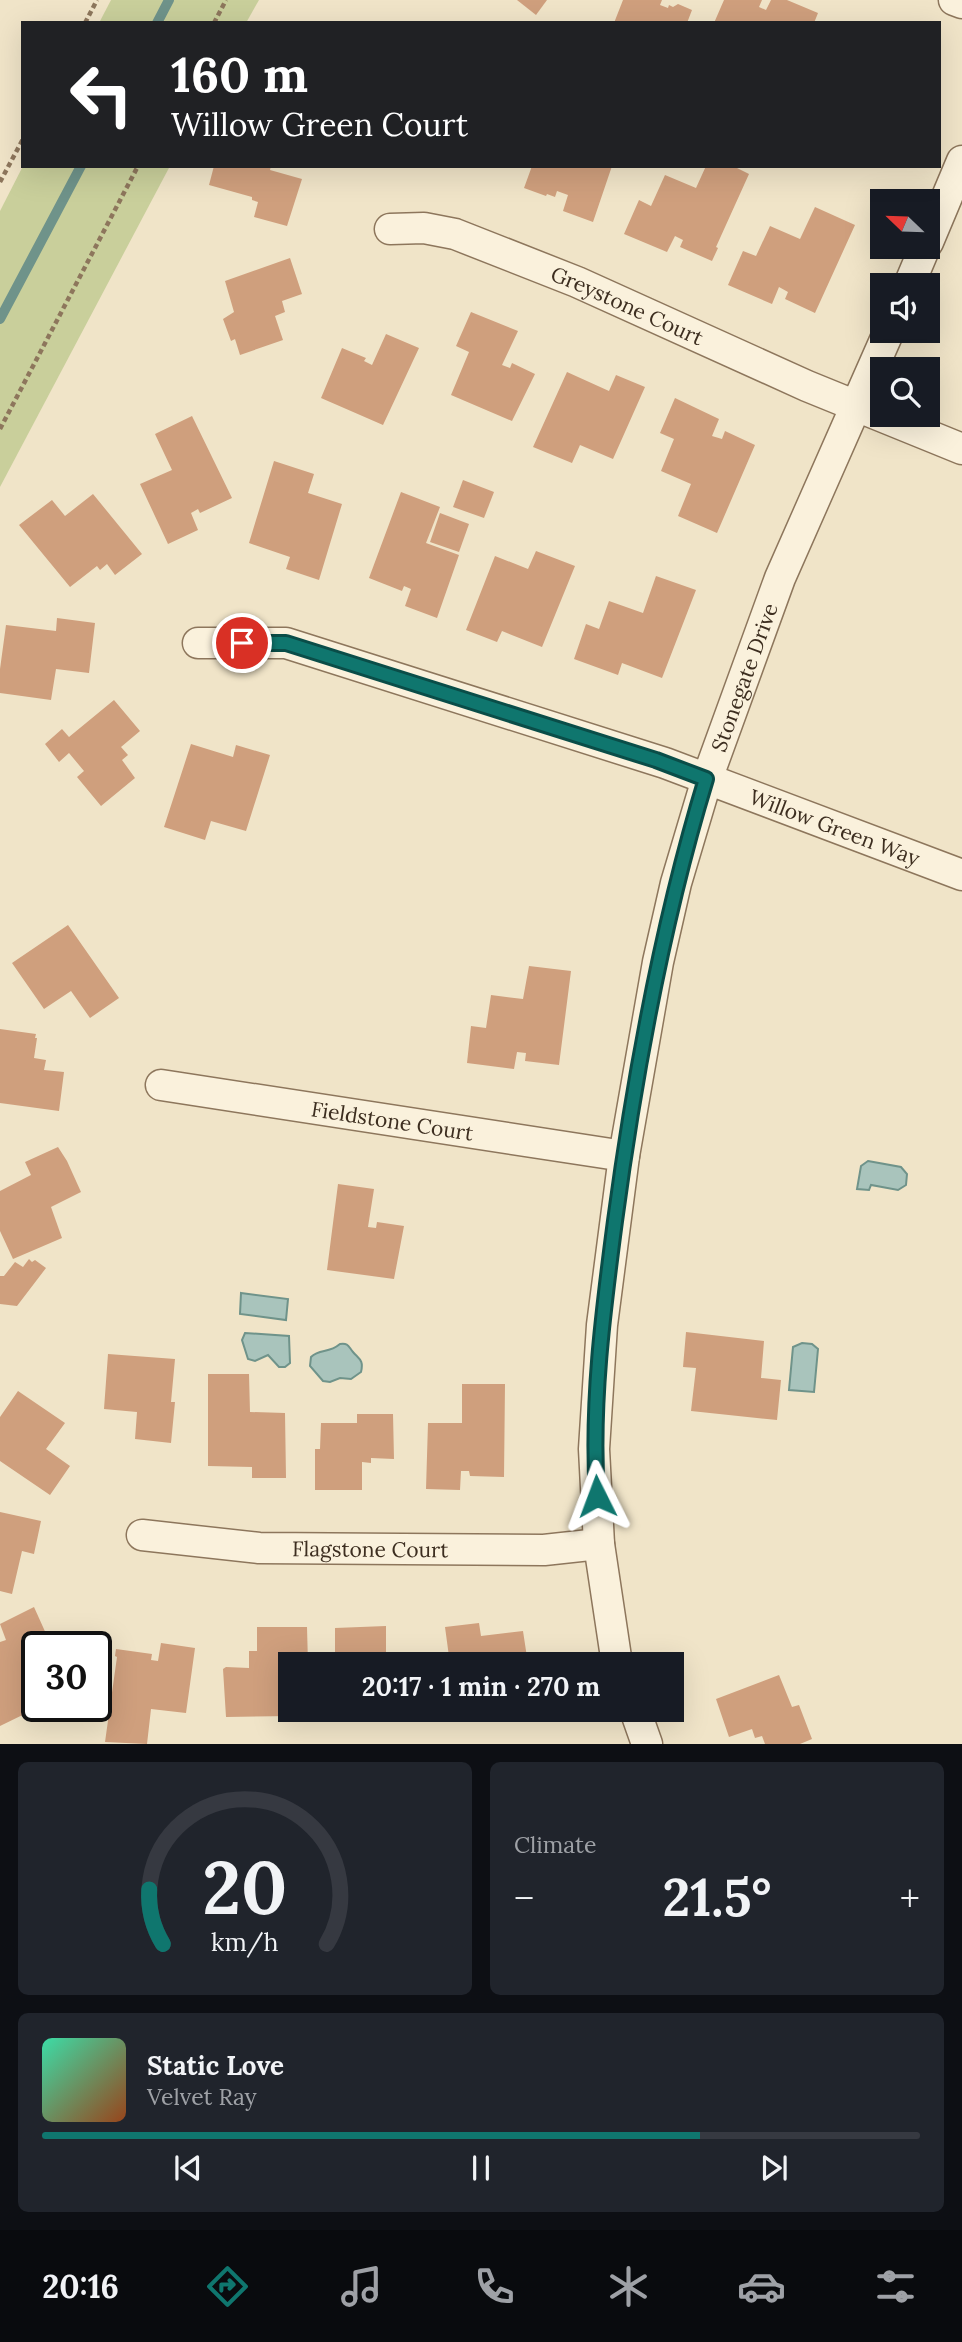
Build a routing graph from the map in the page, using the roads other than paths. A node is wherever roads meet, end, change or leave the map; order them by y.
1 (954, 0) edge
2 (962, 4) edge
3 (962, 161) edge
4 (940, 213) edge
5 (390, 229) dead end
6 (884, 343) edge
7 (857, 407) junction
8 (962, 449) edge
9 (198, 643) dead end
10 (706, 779) junction
11 (962, 875) edge
12 (161, 1085) dead end
13 (624, 1156) junction
14 (142, 1535) dead end
15 (599, 1544) junction
16 (615, 1652) edge
17 (639, 1722) edge
18 (647, 1744) edge

1 - 2 street
3 - 4 street
5 - 7 street, Greystone Court
6 - 7 street, Stonegate Drive
7 - 8 street, Greystone Court
7 - 10 street, Stonegate Drive
9 - 10 street, Willow Green Way
10 - 11 street, Willow Green Way
10 - 13 street, Stonegate Drive
12 - 13 street, Fieldstone Court
13 - 15 street, Stonegate Drive
14 - 15 street, Flagstone Court
15 - 16 street, Stonegate Drive
17 - 18 street

